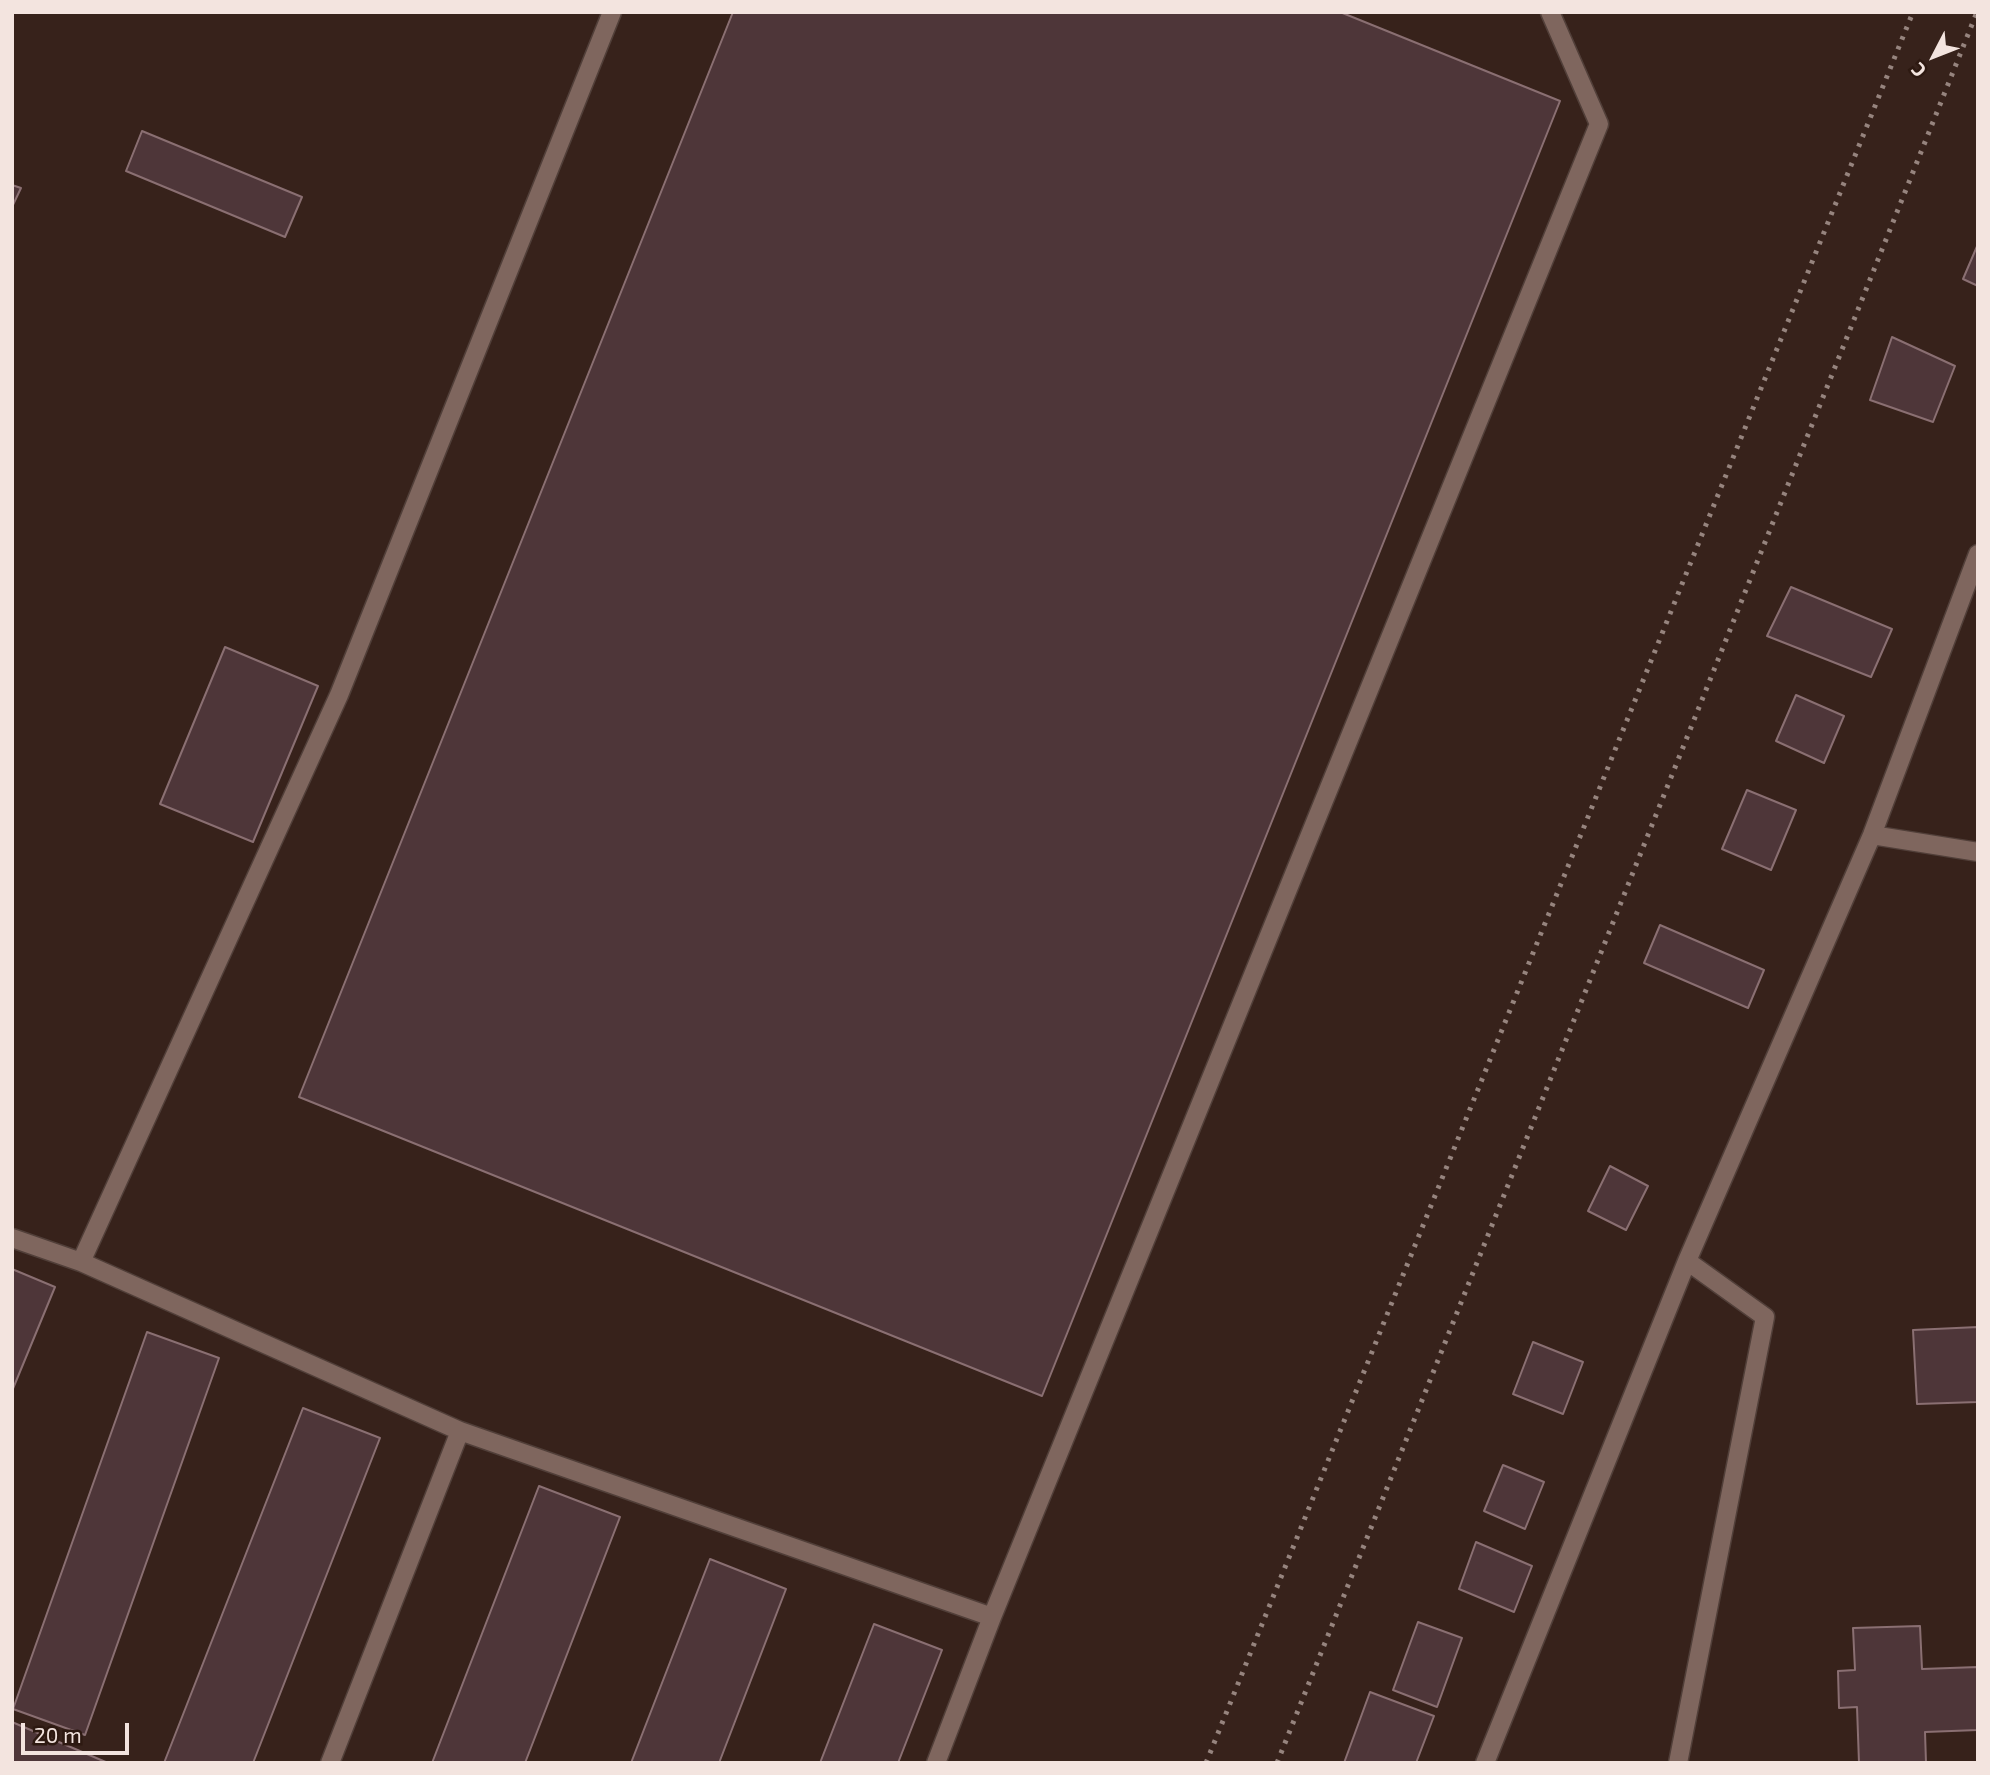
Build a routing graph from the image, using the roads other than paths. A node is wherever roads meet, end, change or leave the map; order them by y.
1 (612, 12) edge
2 (1550, 12) edge
3 (1978, 554) edge
4 (1872, 835) junction
5 (1978, 852) edge
6 (12, 1238) edge
7 (1687, 1261) junction
8 (81, 1262) junction
9 (460, 1431) junction
10 (992, 1617) junction
11 (330, 1763) edge
12 (936, 1763) edge
13 (1485, 1763) edge
14 (1678, 1763) edge

1 - 8 lane
2 - 10 lane
3 - 4 lane
4 - 5 lane
4 - 7 lane
6 - 8 lane
7 - 13 lane
7 - 14 lane
8 - 9 lane
9 - 10 lane
9 - 11 lane
10 - 12 lane

